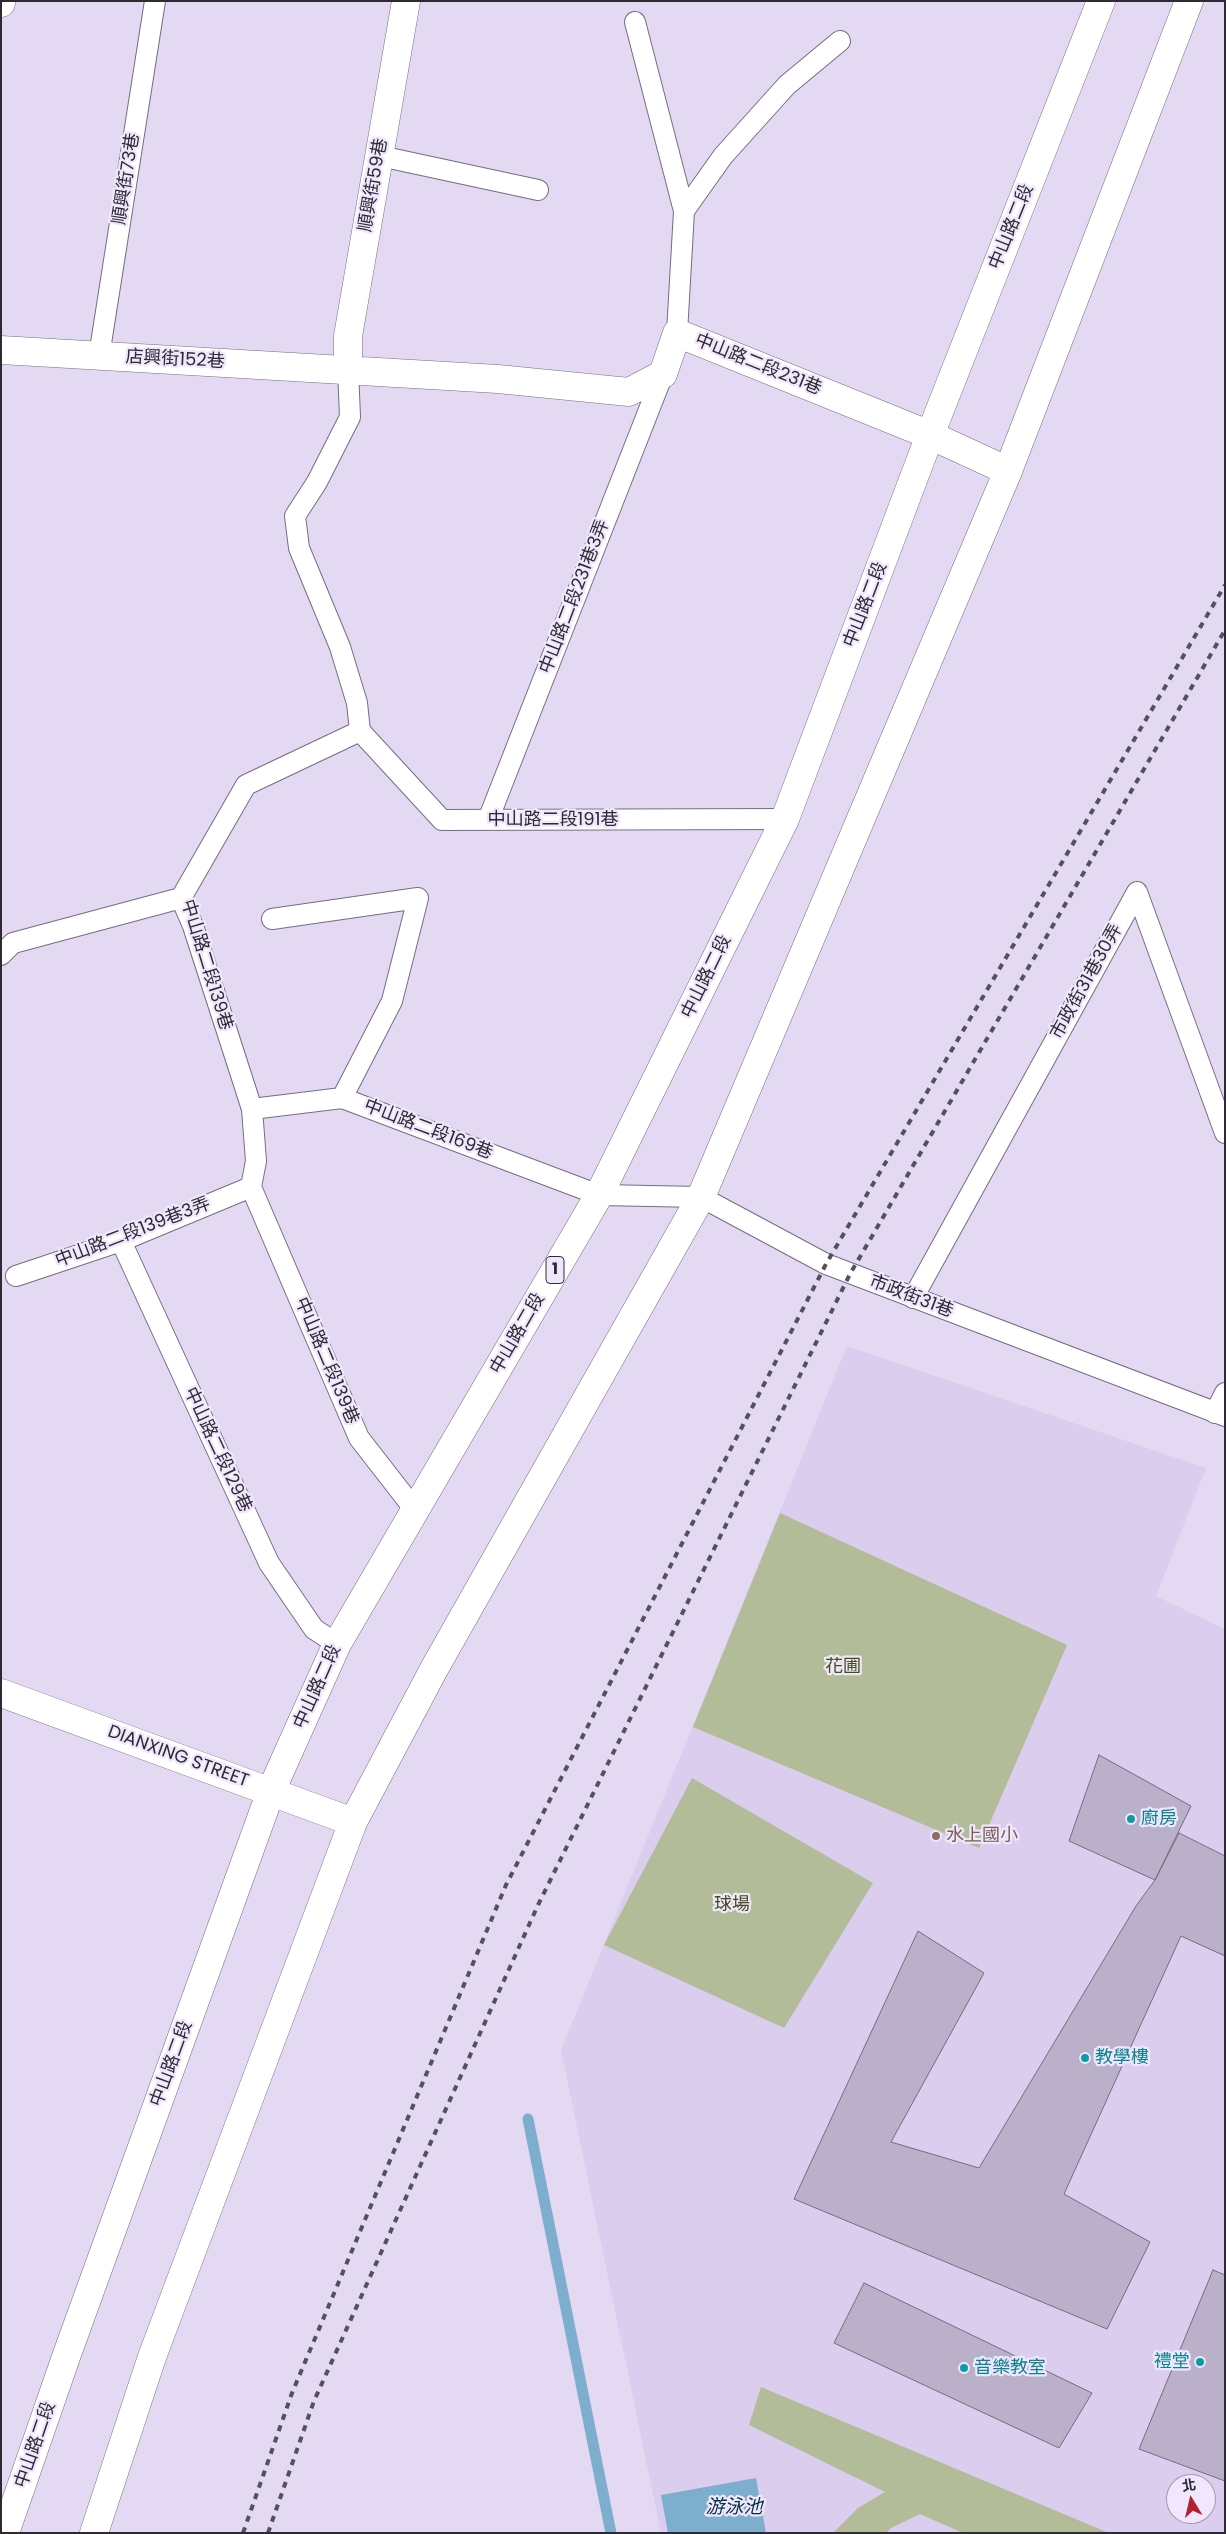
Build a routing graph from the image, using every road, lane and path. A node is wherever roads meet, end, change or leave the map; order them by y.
1 (155, 1) edge
2 (406, 1) edge
3 (1100, 1) edge
4 (1189, 1) edge
5 (635, 22) dead end
6 (840, 41) dead end
7 (380, 156) junction
8 (538, 190) dead end
9 (684, 211) junction
10 (678, 332) junction
11 (1, 350) edge
12 (99, 356) junction
13 (348, 369) junction
14 (662, 374) junction
15 (930, 435) junction
16 (1008, 471) junction
17 (360, 731) junction
18 (785, 819) junction
19 (488, 820) junction
20 (181, 898) junction
21 (272, 919) dead end
22 (5, 943) edge
23 (342, 1098) junction
24 (252, 1109) junction
25 (1225, 1133) edge
26 (250, 1187) junction
27 (599, 1195) junction
28 (701, 1196) junction
29 (121, 1241) junction
30 (16, 1276) dead end
31 (913, 1298) junction
32 (1225, 1393) edge
33 (1220, 1414) edge
34 (415, 1510) junction
35 (336, 1644) junction
36 (1, 1693) edge
37 (271, 1791) junction
38 (354, 1822) junction
39 (5, 2533) edge
40 (94, 2533) edge

1 - 12 lane, 順興街73巷
2 - 7 main road, 順興街59巷
3 - 15 main road, 中山路二段 / 1
4 - 16 main road
5 - 9 lane
6 - 9 lane
7 - 8 lane
7 - 13 main road, 順興街59巷
9 - 10 lane
10 - 14 main road, 中山路二段231巷
10 - 15 main road, 中山路二段231巷
11 - 12 main road, 店興街152巷
12 - 13 main road, 店興街152巷
13 - 14 main road
13 - 17 lane
14 - 19 lane, 中山路二段231巷3弄
15 - 16 main road, 中山路二段231巷
15 - 18 main road, 中山路二段 / 1
16 - 28 main road
17 - 19 lane, 中山路二段191巷
17 - 20 lane, 中山路二段139巷
18 - 19 lane, 中山路二段191巷
18 - 27 main road, 中山路二段 / 1
20 - 22 lane
20 - 24 lane, 中山路二段139巷
21 - 23 lane
23 - 24 lane, 中山路二段169巷
23 - 27 lane, 中山路二段169巷
24 - 26 lane, 中山路二段139巷
25 - 31 lane, 市政街31巷30弄
26 - 29 lane, 中山路二段139巷3弄
26 - 34 lane, 中山路二段139巷
27 - 28 lane, 市政街31巷
27 - 34 main road, 中山路二段 / 1
28 - 31 lane, 市政街31巷
28 - 38 main road
29 - 30 lane, 中山路二段139巷3弄
29 - 35 lane, 中山路二段129巷
31 - 33 lane, 市政街31巷
32 - 33 lane
34 - 35 main road, 中山路二段 / 1
35 - 37 main road, 中山路二段 / 1
36 - 37 main road, DIANXING STREET
37 - 38 main road, DIANXING STREET
37 - 39 main road, 中山路二段 / 1
38 - 40 main road

